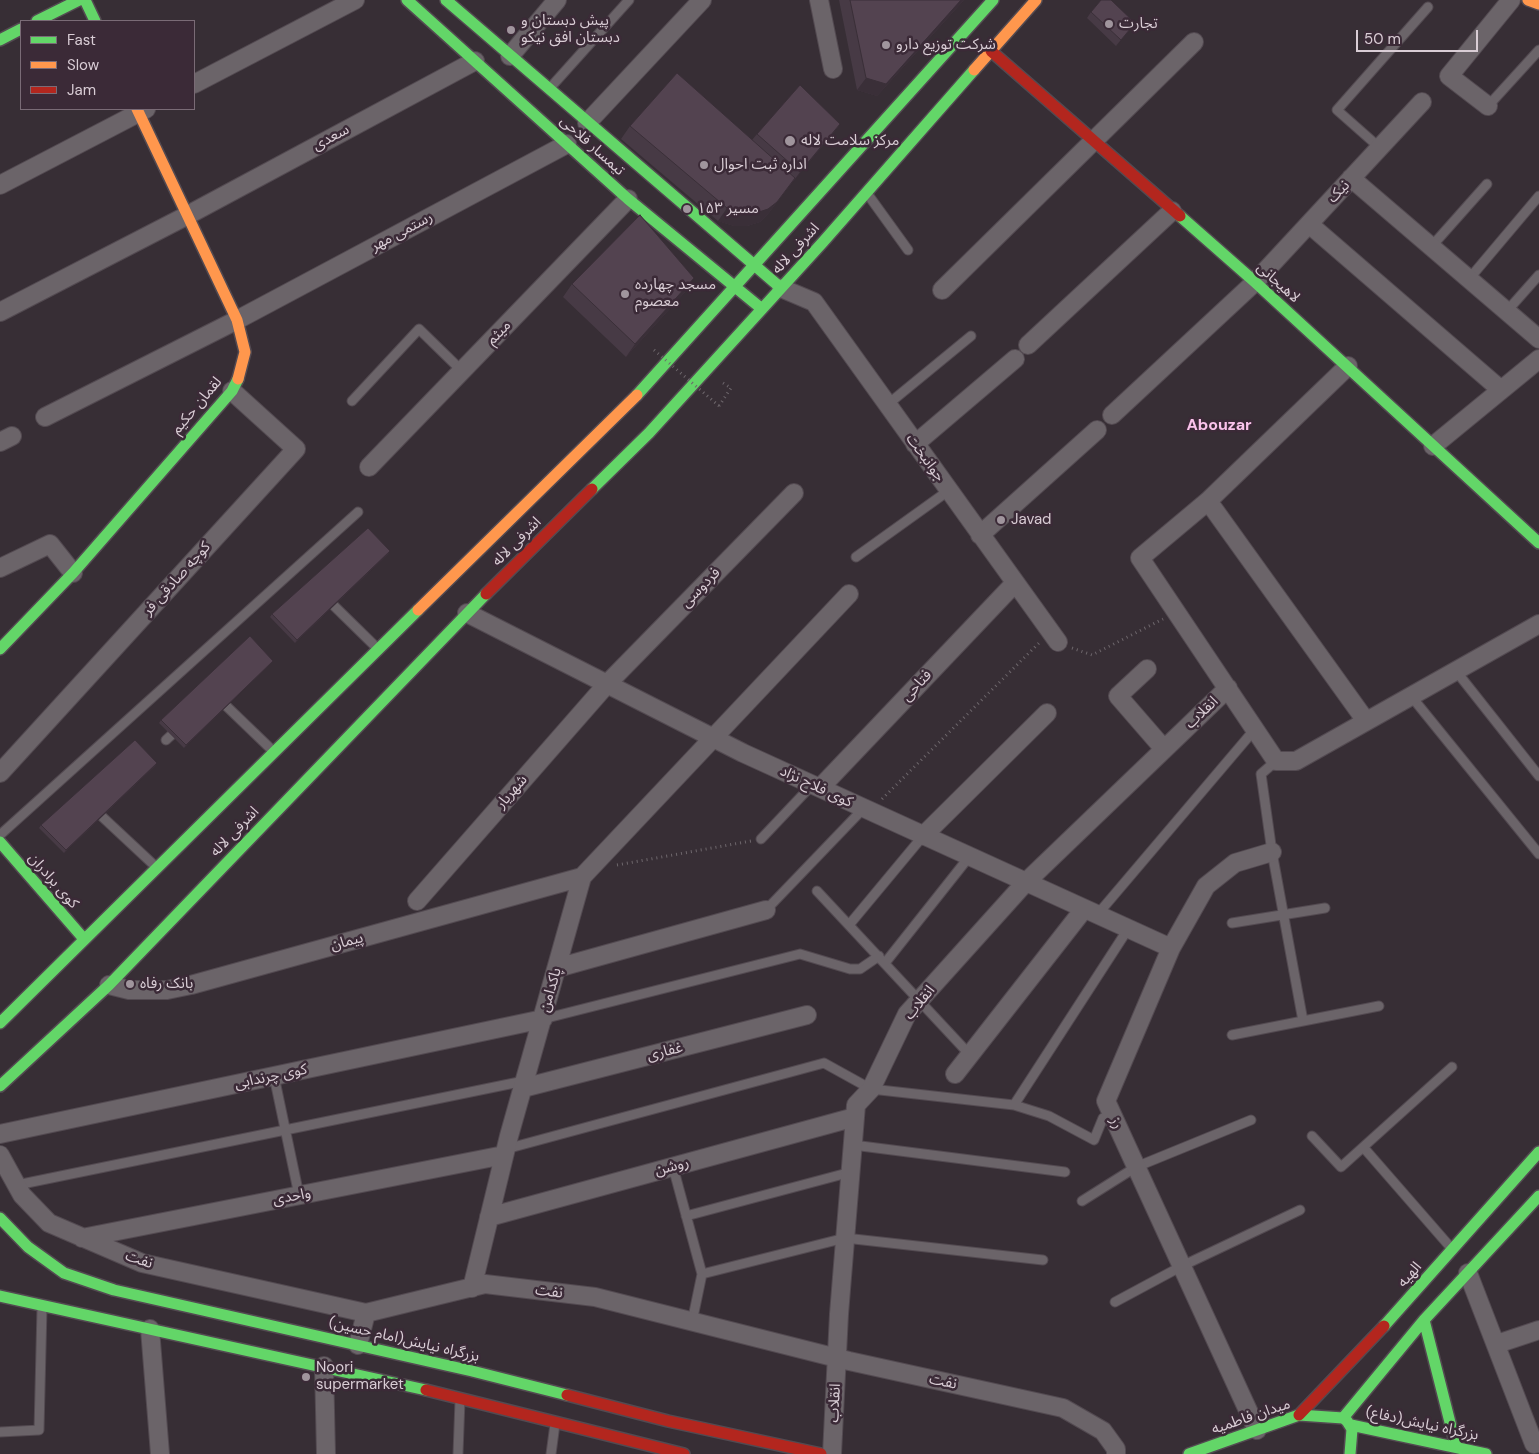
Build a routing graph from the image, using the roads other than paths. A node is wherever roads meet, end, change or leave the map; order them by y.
1 (79, 0) edge
2 (85, 0) edge
3 (355, 0) edge
4 (407, 0) edge
5 (446, 0) edge
6 (557, 0) edge
7 (629, 0) edge
8 (702, 0) edge
9 (819, 0) edge
10 (993, 0) edge
11 (1036, 0) edge
12 (1511, 0) edge
13 (1528, 0) edge
14 (1539, 4) edge
15 (1428, 8) dead end
16 (39, 20) edge
17 (95, 20) edge
18 (20, 30) edge
19 (0, 40) edge
20 (1194, 42) dead end
21 (1539, 50) edge
22 (990, 51) junction
23 (510, 56) junction
24 (475, 61) junction
25 (833, 69) dead end
26 (195, 83) edge
27 (548, 90) junction
28 (1422, 102) dead end
29 (1488, 106) joint
30 (140, 110) edge
31 (577, 134) junction
32 (1092, 140) junction
33 (1380, 148) junction
34 (1351, 178) junction
35 (1487, 184) dead end
36 (0, 185) edge
37 (866, 192) junction
38 (1539, 196) edge
39 (628, 199) junction
40 (1172, 211) junction
41 (188, 215) junction
42 (1309, 224) junction
43 (1431, 247) junction
44 (908, 250) dead end
45 (753, 265) junction
46 (1539, 275) edge
47 (1469, 279) junction
48 (1255, 282) junction
49 (735, 286) junction
50 (781, 288) junction
51 (942, 290) dead end
52 (762, 309) junction
53 (1507, 311) junction
54 (0, 312) edge
55 (237, 320) junction
56 (971, 336) dead end
57 (1539, 339) edge
58 (1028, 345) dead end
59 (1015, 359) dead end
60 (1539, 359) edge
61 (1348, 366) junction
62 (462, 371) junction
63 (1500, 389) junction
64 (232, 391) junction
65 (352, 401) dead end
66 (887, 405) junction
67 (1112, 414) dead end
68 (45, 417) dead end
69 (1097, 430) dead end
70 (915, 444) junction
71 (1433, 446) junction
72 (369, 467) dead end
73 (948, 491) junction
74 (794, 493) dead end
75 (1208, 501) junction
76 (358, 512) dead end
77 (980, 534) junction
78 (1539, 543) edge
79 (856, 557) dead end
80 (0, 568) edge
81 (73, 573) junction
82 (1015, 583) junction
83 (849, 594) dead end
84 (324, 596) edge
85 (466, 613) junction
86 (1539, 624) edge
87 (1058, 642) road end
88 (0, 649) edge
89 (378, 649) junction
90 (1147, 670) dead end
91 (1456, 671) junction
92 (607, 684) junction
93 (1228, 688) junction
94 (214, 695) edge
95 (1411, 696) junction
96 (1047, 713) dead end
97 (186, 721) edge
98 (1366, 721) junction
99 (1255, 729) junction
100 (713, 737) junction
101 (166, 740) dead end
102 (1164, 749) junction
103 (274, 751) junction
104 (1276, 760) junction
105 (0, 773) edge
106 (1539, 776) edge
107 (816, 787) junction
108 (866, 810) junction
109 (86, 814) edge
110 (0, 835) edge
111 (923, 836) junction
112 (761, 839) road end
113 (0, 842) edge
114 (1272, 852) junction
115 (1539, 854) edge
116 (969, 857) junction
117 (156, 867) junction
118 (586, 874) junction
119 (1025, 883) junction
120 (817, 891) dead end
121 (417, 901) dead end
122 (1326, 908) dead end
123 (766, 910) joint
124 (1091, 912) junction
125 (1284, 916) junction
126 (1232, 923) dead end
127 (849, 925) junction
128 (1128, 929) junction
129 (84, 939) junction
130 (1171, 948) junction
131 (882, 959) junction
132 (557, 968) junction
133 (109, 985) junction
134 (920, 1000) junction
135 (1378, 1006) dead end
136 (807, 1015) dead end
137 (543, 1019) junction
138 (1303, 1020) junction
139 (0, 1023) edge
140 (1232, 1035) dead end
141 (970, 1055) junction
142 (1452, 1067) dead end
143 (955, 1074) dead end
144 (274, 1076) junction
145 (523, 1085) junction
146 (0, 1086) edge
147 (871, 1088) junction
148 (1014, 1105) junction
149 (855, 1118) junction
150 (1103, 1118) dead end
151 (1251, 1120) dead end
152 (287, 1130) junction
153 (0, 1134) edge
154 (1312, 1136) dead end
155 (853, 1145) junction
156 (1364, 1148) junction
157 (505, 1152) junction
158 (1539, 1152) edge
159 (0, 1155) edge
160 (673, 1167) junction
161 (1136, 1167) junction
162 (851, 1172) junction
163 (1065, 1172) dead end
164 (17, 1185) junction
165 (299, 1196) junction
166 (1539, 1196) edge
167 (1082, 1201) dead end
168 (1300, 1210) dead end
169 (686, 1216) junction
170 (489, 1217) junction
171 (0, 1218) edge
172 (81, 1238) junction
173 (846, 1238) junction
174 (1452, 1249) junction
175 (1043, 1260) dead end
176 (1182, 1266) junction
177 (702, 1274) junction
178 (1468, 1274) junction
179 (472, 1288) junction
180 (0, 1296) edge
181 (1115, 1302) dead end
182 (42, 1305) junction
183 (366, 1312) junction
184 (1424, 1320) junction
185 (692, 1322) junction
186 (150, 1329) junction
187 (1539, 1330) edge
188 (1497, 1344) junction
189 (358, 1345) junction
190 (837, 1358) junction
191 (324, 1366) junction
192 (460, 1398) junction
193 (1299, 1415) junction
194 (1347, 1421) junction
195 (556, 1422) junction
196 (1257, 1430) junction
197 (0, 1432) edge
198 (1537, 1443) edge
199 (1456, 1446) junction
200 (160, 1454) edge
201 (326, 1454) edge
202 (458, 1454) edge
203 (550, 1454) edge
204 (684, 1454) edge
205 (821, 1454) edge
206 (832, 1454) edge
207 (1116, 1454) edge
208 (1189, 1454) edge
209 (1350, 1454) edge
210 (1486, 1454) edge

1 - 16 main road
2 - 17 main road
3 - 26 street
4 - 24 main road, تیمسار فلاحی
5 - 23 main road, تیمسار فلاحی
6 - 23 street
7 - 27 lane
8 - 31 street, رستمی مهر
9 - 25 street
10 - 45 main road, اشرفی لاله
11 - 22 main road, اشرفی لاله
12 - 29 street
13 - 14 main road
15 - 33 lane
18 - 19 main road
20 - 32 street
21 - 29 lane
22 - 32 main road, لاهیجانی
22 - 37 main road, اشرفی لاله
23 - 27 main road, تیمسار فلاحی
24 - 31 main road, تیمسار فلاحی
24 - 41 street, سعدی
27 - 31 main road, تیمسار فلاحی
28 - 33 street, نیک
30 - 36 street
30 - 41 main road, لقمان حکیم
31 - 39 main road, تیمسار فلاحی
31 - 45 main road, تیمسار فلاحی
31 - 55 street, رستمی مهر
32 - 40 main road, لاهیجانی
32 - 51 street
33 - 34 street, نیک
34 - 42 street, نیک
34 - 43 street
35 - 43 lane
37 - 44 lane
37 - 50 main road, اشرفی لاله
38 - 47 lane
39 - 49 main road, تیمسار فلاحی
39 - 62 street, میثم
40 - 48 main road, لاهیجانی
40 - 58 street
41 - 54 street, سعدی
41 - 55 main road, لقمان حکیم
42 - 48 street, نیک
42 - 63 street
43 - 47 street
45 - 49 main road, اشرفی لاله
45 - 50 main road, تیمسار فلاحی
46 - 53 lane
47 - 53 street
48 - 61 main road, لاهیجانی
48 - 67 street, نیک
49 - 52 main road, تیمسار فلاحی
49 - 89 main road, اشرفی لاله
50 - 52 main road, اشرفی لاله
50 - 66 street, جوانبخت
52 - 85 main road, اشرفی لاله
53 - 57 street
55 - 64 main road, لقمان حکیم
55 - 68 street, رستمی مهر
56 - 66 lane
59 - 70 street
60 - 63 street
61 - 71 main road, لاهیجانی
61 - 75 street
62 - 65 lane
62 - 72 street, میثم
63 - 71 street
64 - 81 main road, لقمان حکیم
64 - 105 street, کوچه صادقی فر
66 - 70 street, جوانبخت
69 - 77 street
70 - 73 street, جوانبخت
71 - 78 main road, لاهیجانی
73 - 77 street, جوانبخت
73 - 79 lane
74 - 92 street, فردوسی
75 - 93 street
75 - 98 street
76 - 110 lane
77 - 82 street, جوانبخت
80 - 81 street
81 - 88 main road, لقمان حکیم
82 - 87 street, جوانبخت
82 - 107 street, فتاحی
83 - 100 street
84 - 89 lane
85 - 92 street, کوی فلاح نژاد
85 - 133 main road, اشرفی لاله
86 - 91 street
89 - 103 main road, اشرفی لاله
90 - 102 street
91 - 95 street
91 - 106 lane
92 - 100 street, کوی فلاح نژاد
92 - 121 street, شهریار
93 - 99 street
93 - 102 street, انقلاب
94 - 103 lane
95 - 98 street
95 - 115 lane
96 - 111 street
97 - 101 lane
98 - 104 street
99 - 104 street
99 - 124 lane
100 - 107 street, کوی فلاح نژاد
100 - 118 street, پاکدامن
102 - 119 street, انقلاب
103 - 117 main road, اشرفی لاله
104 - 114 lane
107 - 108 street, کوی فلاح نژاد
107 - 112 lane
108 - 111 street, کوی فلاح نژاد
108 - 123 lane
109 - 117 lane
111 - 116 street, کوی فلاح نژاد
111 - 127 lane
113 - 129 main road, کوی برادران
114 - 125 lane
114 - 130 street, رز
116 - 119 street, کوی فلاح نژاد
116 - 131 lane
117 - 129 main road, اشرفی لاله
118 - 132 street, پاکدامن
118 - 133 street, پیمان
119 - 124 street, کوی فلاح نژاد
119 - 134 street, انقلاب
120 - 127 lane
122 - 125 lane
123 - 132 street
124 - 128 street, کوی فلاح نژاد
124 - 141 street
125 - 126 lane
125 - 138 lane
127 - 131 lane
128 - 130 street, کوی فلاح نژاد
128 - 148 lane
129 - 139 main road, اشرفی لاله
130 - 161 street, رز
131 - 134 lane
131 - 137 lane
132 - 137 street, پاکدامن
133 - 146 main road, اشرفی لاله
134 - 141 lane
134 - 147 street, انقلاب
135 - 138 lane
136 - 145 street, غفاری
137 - 144 street, کوی چرندابی
137 - 145 street, پاکدامن
138 - 140 lane
141 - 143 street
142 - 156 lane
144 - 152 lane
144 - 153 street, کوی چرندابی
145 - 152 lane
145 - 157 street, پاکدامن
147 - 148 lane
147 - 149 street, انقلاب
147 - 157 lane
148 - 150 lane
149 - 155 street, انقلاب
149 - 160 street, روشن
151 - 161 lane
152 - 164 lane
152 - 165 lane
154 - 156 lane
155 - 162 street, انقلاب
155 - 163 lane
156 - 174 lane
157 - 165 street, واحدی
157 - 170 street, پاکدامن
158 - 174 main road, الهیه
159 - 164 street, نفت
160 - 169 lane
160 - 170 street, روشن
161 - 167 lane
161 - 176 street, رز
162 - 169 lane
162 - 173 street, انقلاب
164 - 172 street, نفت
165 - 172 street, واحدی
166 - 178 main road
168 - 176 lane
169 - 177 lane
170 - 179 street, پاکدامن
171 - 189 main road, بزرگراه نیایش(امام حسین)
172 - 183 street, نفت
173 - 175 lane
173 - 177 lane
173 - 190 street, انقلاب
174 - 193 main road, الهیه
176 - 181 lane
176 - 196 street, رز
177 - 185 lane
178 - 184 main road
178 - 188 street
179 - 183 street, نفت
179 - 185 street, نفت
180 - 182 main road
182 - 186 main road
182 - 197 lane
183 - 189 street
184 - 194 main road
184 - 199 main road
185 - 190 street, نفت
186 - 191 main road
186 - 200 street
187 - 188 street
188 - 198 street
189 - 205 main road, بزرگراه نیایش(امام حسین)
190 - 206 street, انقلاب
190 - 207 street, نفت
191 - 192 main road
191 - 201 street
192 - 195 main road
192 - 202 lane
193 - 194 main road, میدان فاطمیه
193 - 196 main road, میدان فاطمیه
194 - 199 main road, بزرگراه نیایش(دفاع)
194 - 209 main road
195 - 203 lane
195 - 204 main road
196 - 208 main road, میدان فاطمیه
199 - 210 main road, بزرگراه نیایش(دفاع)

